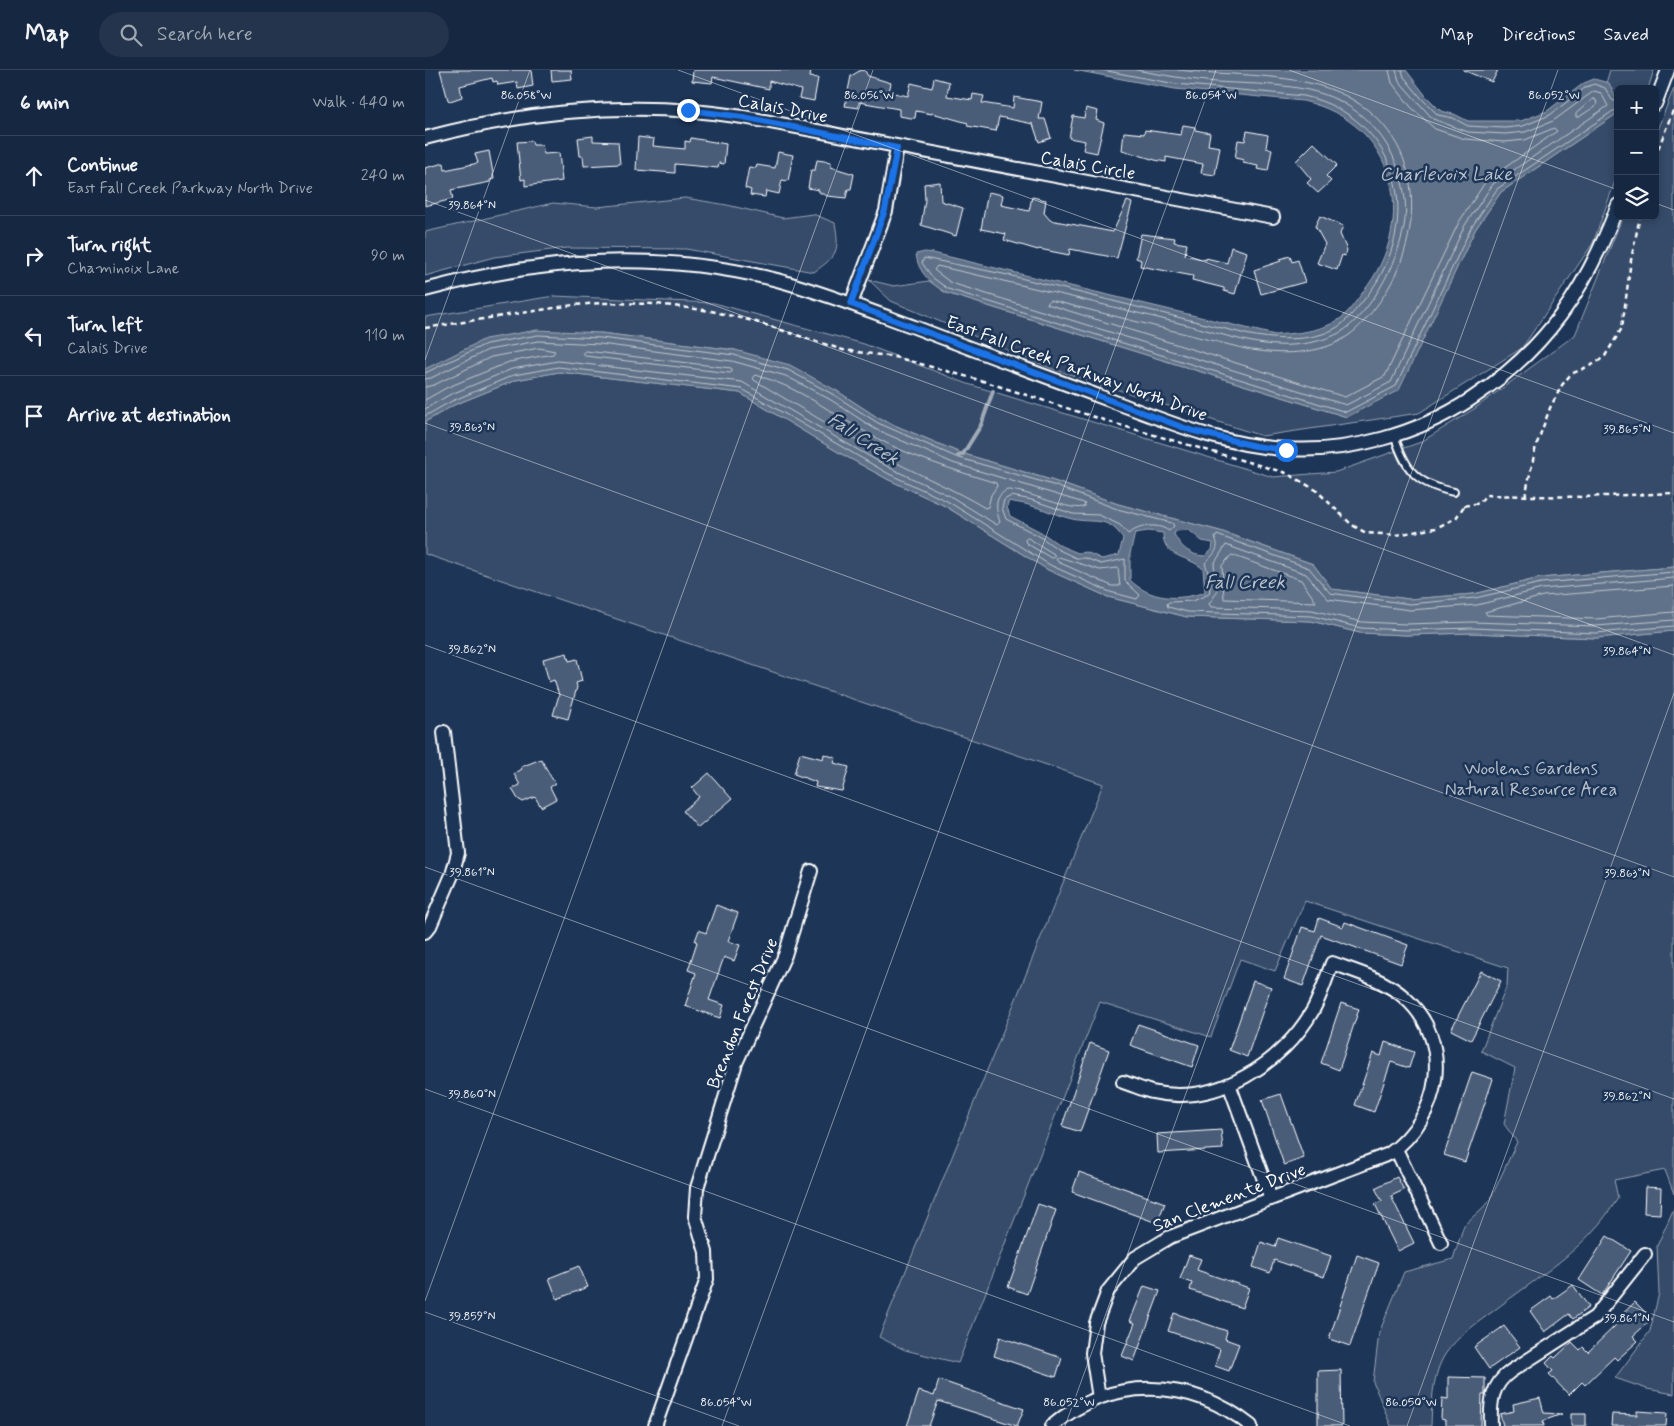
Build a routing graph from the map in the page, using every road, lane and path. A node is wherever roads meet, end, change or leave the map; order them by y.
1 (1668, 70) edge
2 (1659, 94) edge
3 (1674, 108) edge
4 (425, 138) edge
5 (1659, 147) edge
6 (897, 148) junction
7 (1614, 215) edge
8 (1273, 217) dead end
9 (1639, 220) edge
10 (425, 290) edge
11 (851, 304) junction
12 (425, 328) edge
13 (1393, 435) junction
14 (1454, 492) dead end
15 (1674, 493) edge
16 (1525, 497) junction
17 (444, 732) dead end
18 (811, 871) dead end
19 (425, 932) edge
20 (1123, 1082) dead end
21 (1229, 1084) junction
22 (1396, 1149) junction
23 (1271, 1199) junction
24 (1441, 1243) dead end
25 (1645, 1254) dead end
26 (1099, 1398) junction
27 (655, 1426) edge
28 (1052, 1426) edge
29 (1251, 1426) edge
30 (1491, 1426) edge

1 - 2 street
3 - 5 path
4 - 6 street, Calais Drive
6 - 8 street, Calais Circle
6 - 11 street
7 - 13 street, East Fall Creek Parkway North Drive
9 - 16 path
10 - 11 street, East Fall Creek Parkway North Drive
11 - 13 street, East Fall Creek Parkway North Drive
12 - 16 path
13 - 14 lane
15 - 16 path
17 - 19 street
18 - 27 street, Brendon Forest Drive
20 - 21 street
21 - 22 street, San Clemente Drive
21 - 23 street
22 - 23 street, San Clemente Drive
22 - 24 street
23 - 26 street, San Clemente Drive
25 - 30 street
26 - 28 street
26 - 29 street

